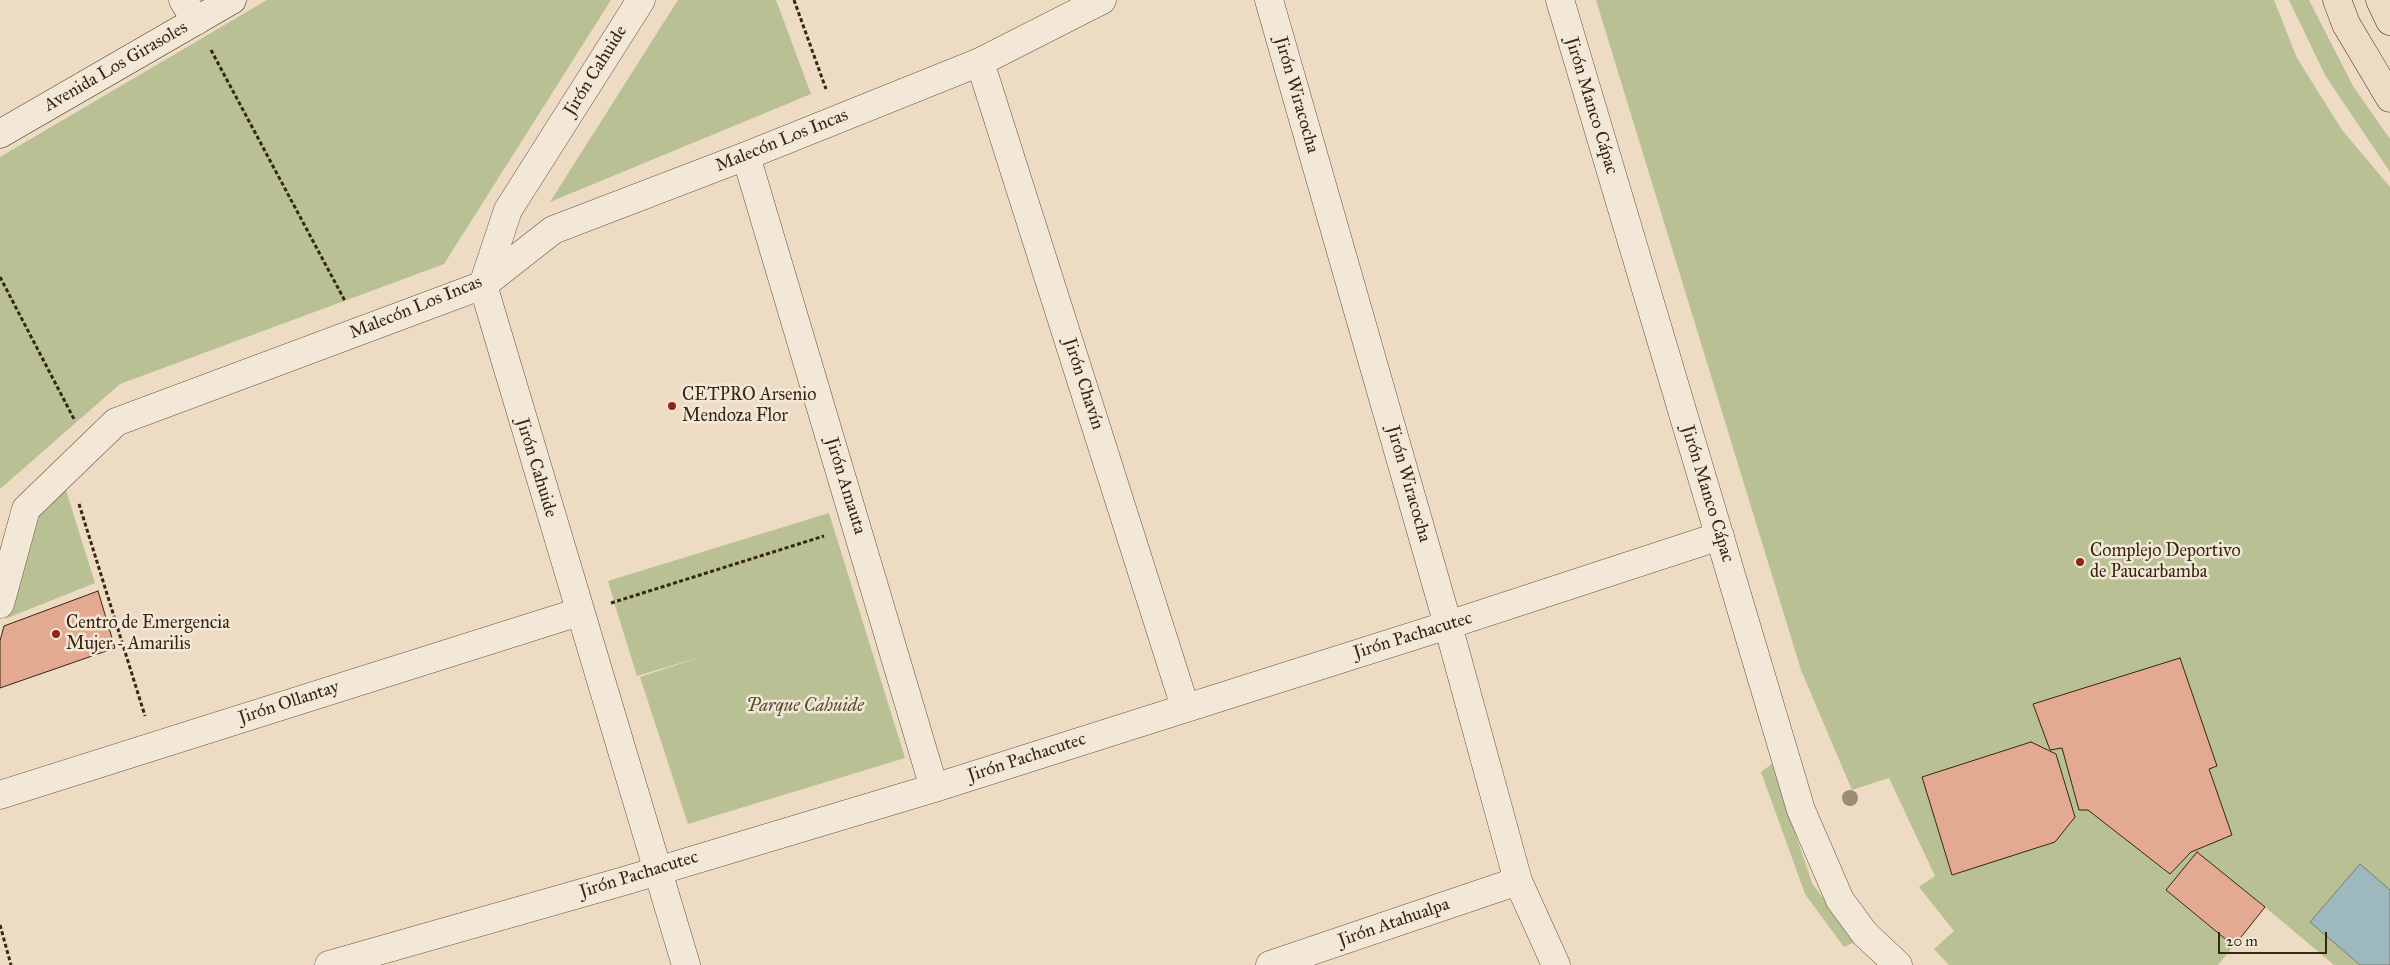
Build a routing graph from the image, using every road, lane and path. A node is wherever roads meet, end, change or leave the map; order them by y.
1 (232, 0) edge
2 (641, 0) edge
3 (794, 0) edge
4 (1102, 0) edge
5 (1269, 0) edge
6 (1560, 0) edge
7 (2337, 0) edge
8 (2380, 0) edge
9 (189, 11) edge
10 (2390, 21) edge
11 (980, 62) junction
12 (2390, 98) edge
13 (837, 119) junction
14 (0, 134) edge
15 (746, 156) junction
16 (0, 277) edge
17 (483, 285) junction
18 (361, 330) junction
19 (89, 448) junction
20 (68, 468) junction
21 (858, 526) junction
22 (1720, 536) junction
23 (0, 604) edge
24 (579, 612) junction
25 (1448, 625) junction
26 (1185, 707) junction
27 (154, 746) junction
28 (934, 788) junction
29 (0, 795) edge
30 (658, 869) junction
31 (1518, 881) junction
32 (0, 924) edge
33 (11, 965) edge
34 (329, 965) edge
35 (686, 965) edge
36 (1270, 965) edge
37 (1556, 965) edge
38 (1898, 965) edge

1 - 9 street, Avenida Los Girasoles
2 - 17 street, Jirón Cahuide
3 - 13 path
4 - 11 street, Malecón Los Incas
5 - 25 street, Jirón Wiracocha
6 - 22 street, Jirón Manco Cápac
7 - 12 main road
8 - 10 main road
9 - 14 street, Avenida Los Girasoles
9 - 18 path
11 - 13 street, Malecón Los Incas
11 - 26 street, Jirón Chavín
13 - 15 street, Malecón Los Incas
15 - 17 street, Malecón Los Incas
15 - 21 street, Jirón Amauta
16 - 19 path
17 - 18 street, Malecón Los Incas
17 - 24 street, Jirón Cahuide
18 - 19 street, Malecón Los Incas
19 - 20 street, Malecón Los Incas
20 - 23 street, Malecón Los Incas
20 - 27 path
21 - 24 path
21 - 28 street, Jirón Amauta
22 - 25 street, Jirón Pachacutec
22 - 38 street, Jirón Manco Cápac
24 - 27 street, Jirón Ollantay
24 - 30 street, Jirón Cahuide
25 - 26 street, Jirón Pachacutec
25 - 31 street, Jirón Wiracocha
26 - 28 street, Jirón Pachacutec
27 - 29 street, Jirón Ollantay
28 - 30 street, Jirón Pachacutec
30 - 34 street, Jirón Pachacutec
30 - 35 street, Jirón Cahuide
31 - 36 street, Jirón Atahualpa
31 - 37 street, Jirón Wiracocha
32 - 33 path

